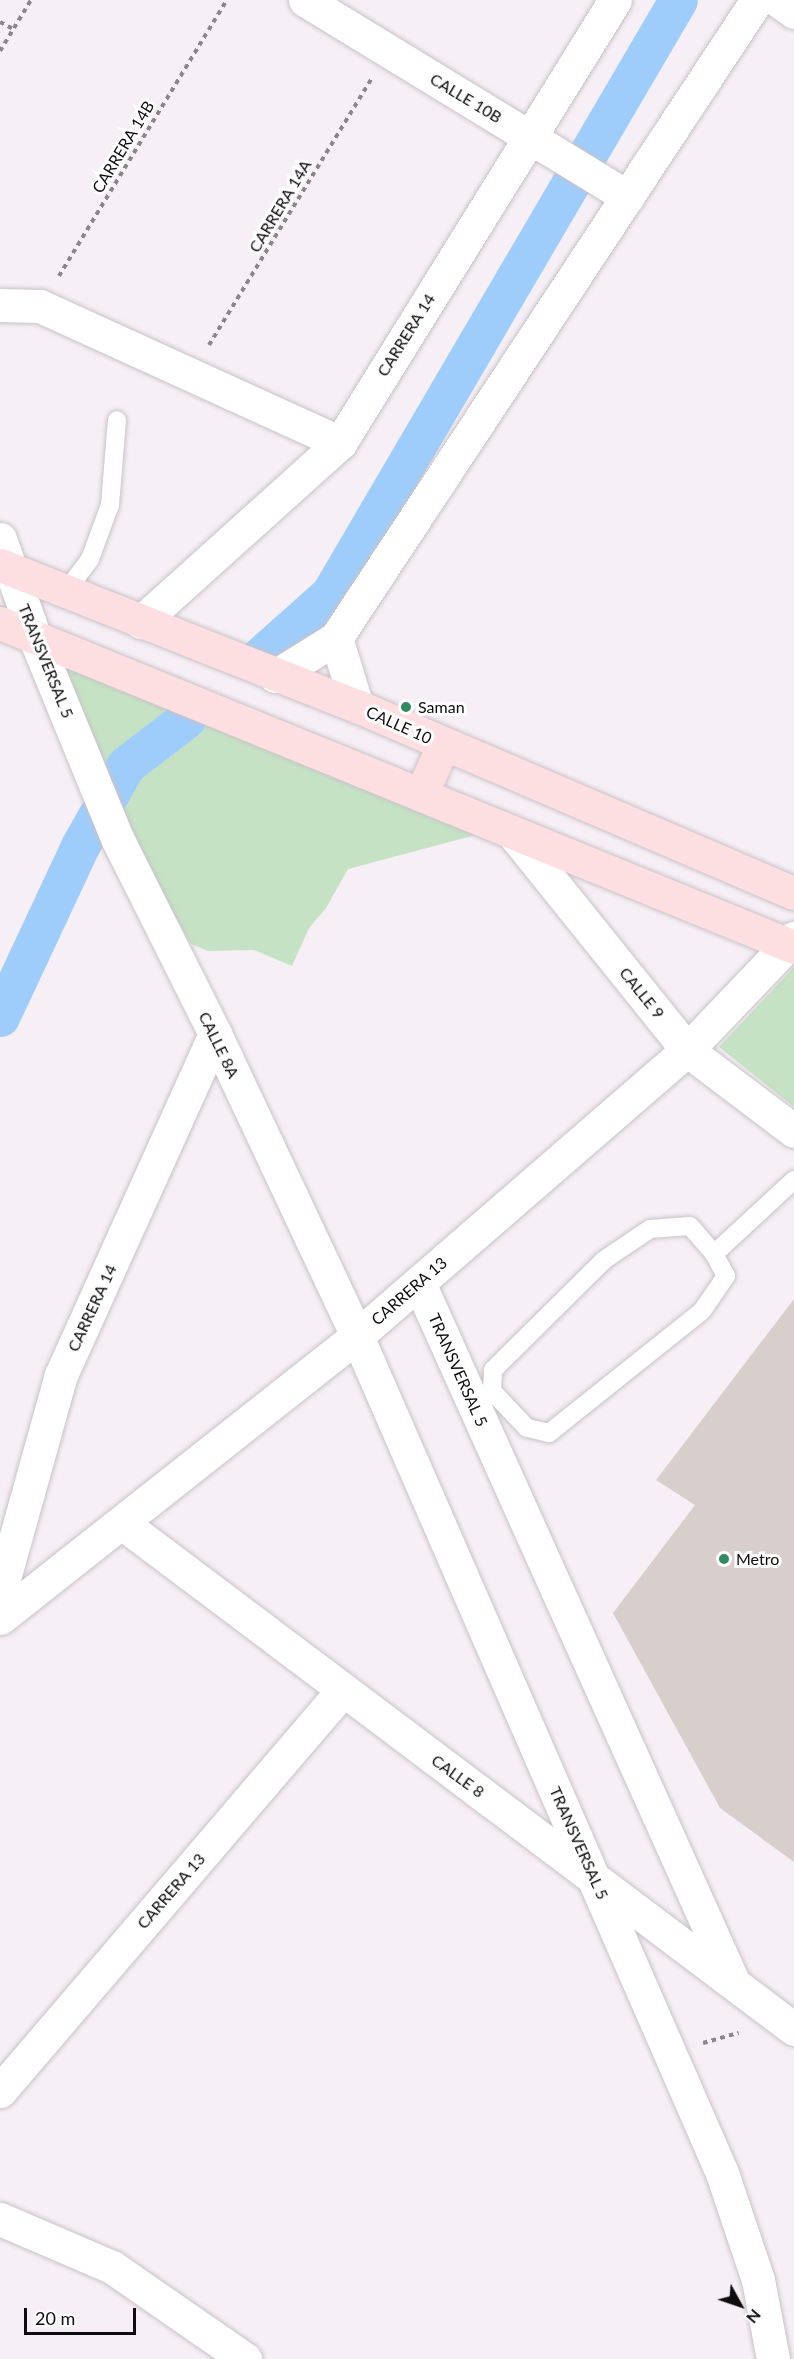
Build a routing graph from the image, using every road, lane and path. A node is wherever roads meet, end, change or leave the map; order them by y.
1 (31, 0) edge
2 (227, 0) edge
3 (305, 0) edge
4 (615, 0) edge
5 (757, 0) edge
6 (777, 0) edge
7 (794, 12) edge
8 (0, 22) edge
9 (13, 29) junction
10 (0, 51) edge
11 (388, 51) junction
12 (540, 143) junction
13 (628, 197) junction
14 (0, 305) edge
15 (40, 306) junction
16 (191, 374) junction
17 (117, 420) dead end
18 (340, 442) junction
19 (3, 557) edge
20 (66, 591) junction
21 (141, 622) junction
22 (0, 623) edge
23 (36, 638) junction
24 (336, 638) junction
25 (275, 676) junction
26 (357, 706) junction
27 (443, 745) junction
28 (83, 753) joint
29 (421, 795) junction
30 (512, 832) junction
31 (794, 893) edge
32 (792, 944) edge
33 (215, 1034) junction
34 (687, 1050) junction
35 (794, 1131) edge
36 (794, 1180) edge
37 (714, 1254) junction
38 (419, 1283) junction
39 (357, 1336) junction
40 (122, 1522) junction
41 (0, 1593) edge
42 (0, 1618) edge
43 (342, 1691) junction
44 (594, 1877) junction
45 (734, 1983) junction
46 (788, 2024) edge
47 (680, 2075) junction
48 (0, 2091) edge
49 (0, 2219) edge
50 (245, 2359) edge
51 (773, 2359) edge

1 - 9 path
2 - 15 path, CARRERA 14B
3 - 11 street, CALLE 10B
4 - 12 street, CARRERA 14
5 - 13 street
6 - 7 street
8 - 9 path
9 - 10 path
11 - 12 street, CALLE 10B
11 - 16 path, CARRERA 14A
12 - 13 street, CALLE 10B
12 - 18 street, CARRERA 14
13 - 24 street
14 - 15 street
15 - 16 street
16 - 18 street
17 - 20 lane
18 - 21 street, CARRERA 14
19 - 20 main road, CALLE 10
19 - 23 street, TRANSVERSAL 5
20 - 21 main road, CALLE 10
21 - 25 main road, CALLE 10
22 - 23 main road
23 - 28 street, TRANSVERSAL 5
23 - 29 main road
24 - 25 street
24 - 26 street
25 - 26 main road, CALLE 10
26 - 27 main road, CALLE 10
27 - 29 main road
27 - 31 main road, CALLE 10
28 - 33 street, CALLE 8A
29 - 30 main road
30 - 32 main road
30 - 34 street, CALLE 9
32 - 34 street, CARRERA 13
33 - 39 street, CALLE 8A
33 - 41 street, CARRERA 14
34 - 35 street, CALLE 9
34 - 38 street, CARRERA 13
36 - 37 lane
37 - 37 lane
38 - 39 street, CARRERA 13
38 - 45 street, TRANSVERSAL 5
39 - 40 street, CARRERA 13
39 - 44 street, TRANSVERSAL 5
40 - 42 street, CARRERA 13
40 - 43 street, CALLE 8
43 - 44 street, CALLE 8
43 - 48 street, CARRERA 13
44 - 45 street, CALLE 8
44 - 47 street, TRANSVERSAL 5
45 - 46 street, CALLE 8
46 - 47 path
47 - 51 street, TRANSVERSAL 5
49 - 50 street

